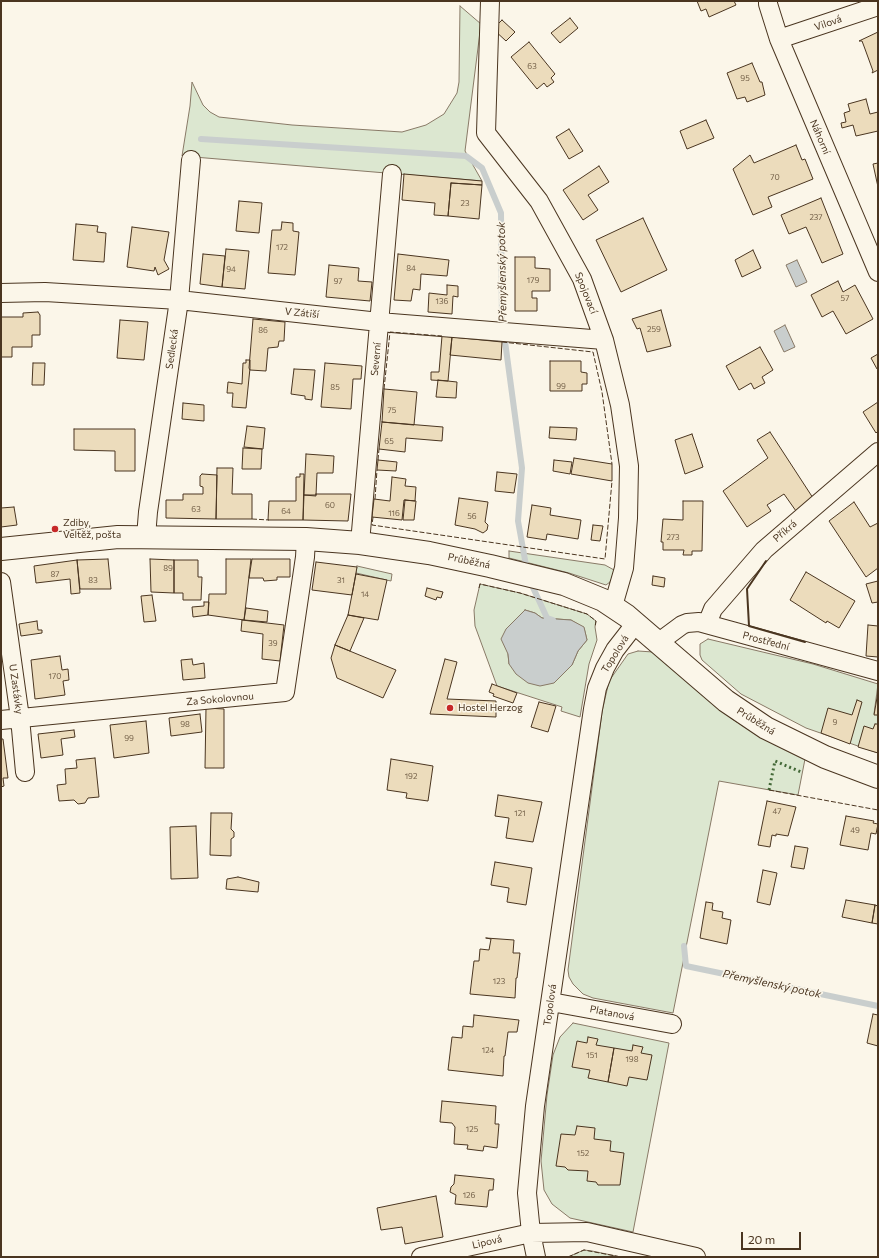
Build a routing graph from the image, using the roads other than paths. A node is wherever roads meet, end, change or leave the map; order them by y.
1 (490, 1) edge
2 (768, 1) edge
3 (878, 6) edge
4 (779, 39) junction
5 (190, 160) dead end
6 (392, 174) dead end
7 (878, 272) edge
8 (1, 293) edge
9 (179, 300) junction
10 (379, 322) junction
11 (604, 340) junction
12 (878, 452) edge
13 (146, 537) junction
14 (306, 539) junction
15 (360, 543) junction
16 (1, 549) edge
17 (1, 582) edge
18 (613, 606) junction
19 (636, 623) junction
20 (707, 624) junction
21 (659, 642) junction
22 (878, 671) edge
23 (20, 718) junction
24 (1, 720) edge
25 (25, 772) dead end
26 (878, 777) edge
27 (551, 1002) junction
28 (672, 1024) dead end
29 (531, 1232) junction
30 (421, 1257) edge
31 (536, 1257) edge
32 (696, 1257) edge

1 - 11 street, Spojovací
2 - 4 street, Náhorní
3 - 4 street, Vilová
4 - 7 street, Náhorní
5 - 9 street, Sedlecká
6 - 10 street, Severní
8 - 9 street, V Zátiší
9 - 10 street, V Zátiší
9 - 13 street, Sedlecká
10 - 11 street, V Zátiší
10 - 15 street, Severní
11 - 18 street, Spojovací
12 - 20 street, Příkrá
13 - 14 street, Průběžná
13 - 16 street, Průběžná
14 - 15 street, Průběžná
14 - 23 street, Za Sokolovnou
15 - 18 street, Průběžná
17 - 23 street, U Zastávky
18 - 19 street, Průběžná
19 - 21 street, Průběžná
19 - 27 street, Topolová
20 - 21 street, Prostřední
20 - 22 street, Prostřední
21 - 26 street, Průběžná
23 - 24 street, Za Sokolovnou
23 - 25 street, U Zastávky
27 - 28 street, Platanová
27 - 29 street, Topolová
29 - 30 street, Lipová
29 - 31 street, Topolová
29 - 32 street

